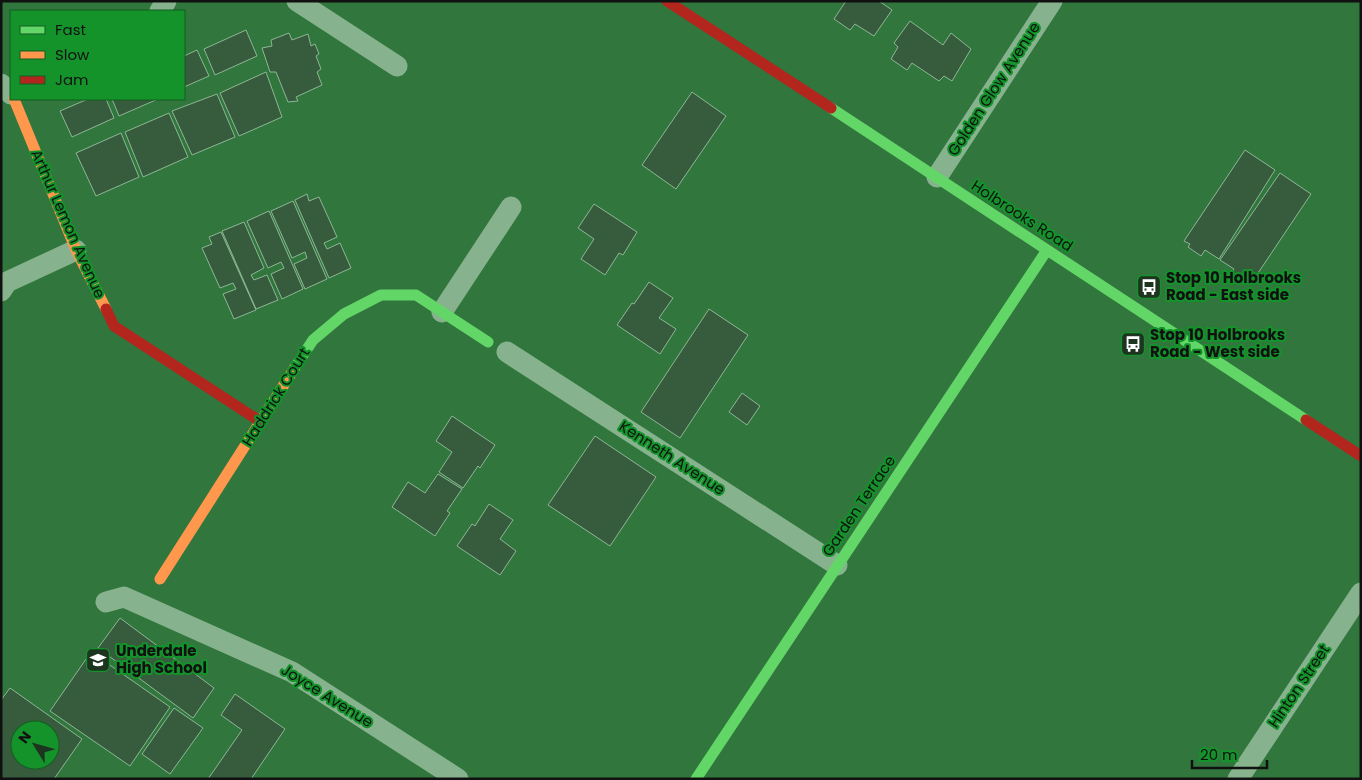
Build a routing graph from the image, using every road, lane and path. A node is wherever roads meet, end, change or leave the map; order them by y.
1 (297, 1) edge
2 (667, 1) edge
3 (1052, 1) edge
4 (397, 66) dead end
5 (1, 84) edge
6 (10, 93) edge
7 (14, 100) edge
8 (936, 177) junction
9 (511, 207) dead end
10 (76, 250) junction
11 (1047, 250) junction
12 (1, 291) edge
13 (442, 312) junction
14 (498, 347) joint
15 (261, 422) junction
16 (1361, 456) edge
17 (837, 565) junction
18 (160, 579) dead end
19 (1361, 593) edge
20 (106, 602) dead end
21 (458, 779) edge
22 (696, 779) edge
23 (1238, 779) edge

1 - 4 street
2 - 8 street, Holbrooks Road
3 - 8 street, Golden Glow Avenue
5 - 6 street
7 - 10 street, Arthur Lemon Avenue
8 - 11 street, Holbrooks Road
9 - 13 street
10 - 12 street
10 - 15 street, Arthur Lemon Avenue
11 - 16 street, Holbrooks Road
11 - 17 street, Garden Terrace
13 - 14 street, Haddrick Court
13 - 15 street, Haddrick Court
14 - 17 street, Kenneth Avenue
15 - 18 street, Haddrick Court
17 - 22 street, Garden Terrace
19 - 23 street, Hinton Street
20 - 21 street, Joyce Avenue

